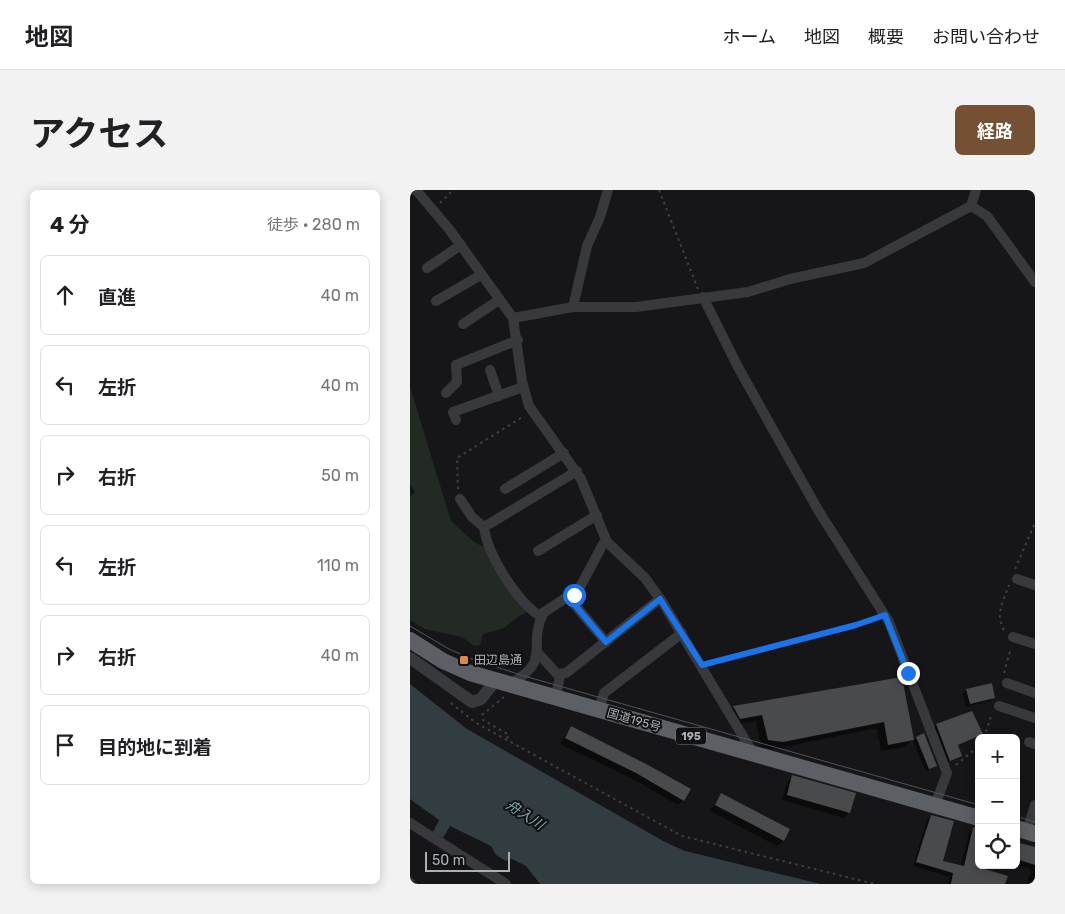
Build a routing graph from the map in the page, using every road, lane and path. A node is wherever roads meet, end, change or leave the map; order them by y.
1 (416, 190) edge
2 (453, 190) edge
3 (608, 190) edge
4 (659, 190) edge
5 (976, 190) edge
6 (971, 206) junction
7 (433, 210) junction
8 (461, 244) junction
9 (427, 268) dead end
10 (482, 274) junction
11 (1035, 282) edge
12 (703, 297) junction
13 (499, 300) junction
14 (436, 302) dead end
15 (573, 307) junction
16 (513, 318) junction
17 (463, 324) dead end
18 (518, 340) junction
19 (490, 370) dead end
20 (523, 387) junction
21 (446, 393) dead end
22 (499, 396) junction
23 (532, 410) junction
24 (456, 420) dead end
25 (564, 453) junction
26 (577, 471) junction
27 (505, 489) dead end
28 (460, 500) joint
29 (597, 515) junction
30 (484, 527) junction
31 (607, 542) junction
32 (538, 552) dead end
33 (1017, 579) dead end
34 (1035, 585) edge
35 (569, 598) junction
36 (660, 599) junction
37 (885, 615) junction
38 (542, 617) junction
39 (682, 633) junction
40 (1013, 637) dead end
41 (410, 640) edge
42 (606, 642) junction
43 (1035, 644) edge
44 (538, 653) junction
45 (410, 658) edge
46 (702, 665) junction
47 (560, 675) junction
48 (1007, 683) dead end
49 (503, 687) junction
50 (1035, 692) edge
51 (556, 697) junction
52 (446, 699) dead end
53 (999, 706) dead end
54 (599, 710) junction
55 (1035, 718) edge
56 (506, 740) junction
57 (975, 749) edge
58 (753, 753) junction
59 (946, 771) junction
60 (936, 805) junction
61 (1035, 805) edge
62 (975, 817) edge
63 (410, 823) edge
64 (1026, 831) edge
65 (506, 884) edge
66 (875, 884) edge

1 - 7 street
2 - 7 path
3 - 15 street
4 - 12 path
5 - 6 street
6 - 11 street
6 - 12 street
7 - 8 street
8 - 9 street
8 - 10 street
10 - 13 street
10 - 14 street
12 - 15 street
12 - 37 street
13 - 16 street
13 - 17 street
15 - 16 street
16 - 18 street
18 - 20 street
18 - 21 street
19 - 22 street
20 - 22 street
20 - 23 street
22 - 24 street
23 - 25 street
23 - 28 path
25 - 26 street
25 - 27 street
26 - 29 street
26 - 30 street
28 - 30 street
29 - 31 street
29 - 32 street
30 - 38 street
31 - 35 street
31 - 36 street
33 - 34 street
35 - 38 street
35 - 42 street
36 - 39 street
36 - 42 street
37 - 46 path
37 - 59 street
38 - 44 street
39 - 46 street
39 - 54 street
40 - 43 street
41 - 49 highway, 国道195号 / 195
42 - 47 street
44 - 47 street
44 - 49 street
45 - 49 street
46 - 58 street
47 - 51 street
48 - 50 street
49 - 51 highway, 国道195号 / 195
49 - 56 path
51 - 54 highway, 国道195号 / 195
52 - 56 path
53 - 55 street
54 - 58 highway, 国道195号 / 195
56 - 66 path
57 - 59 path
58 - 60 highway, 国道195号 / 195
59 - 60 street
60 - 62 highway, 国道195号 / 195
61 - 64 street
63 - 65 street

